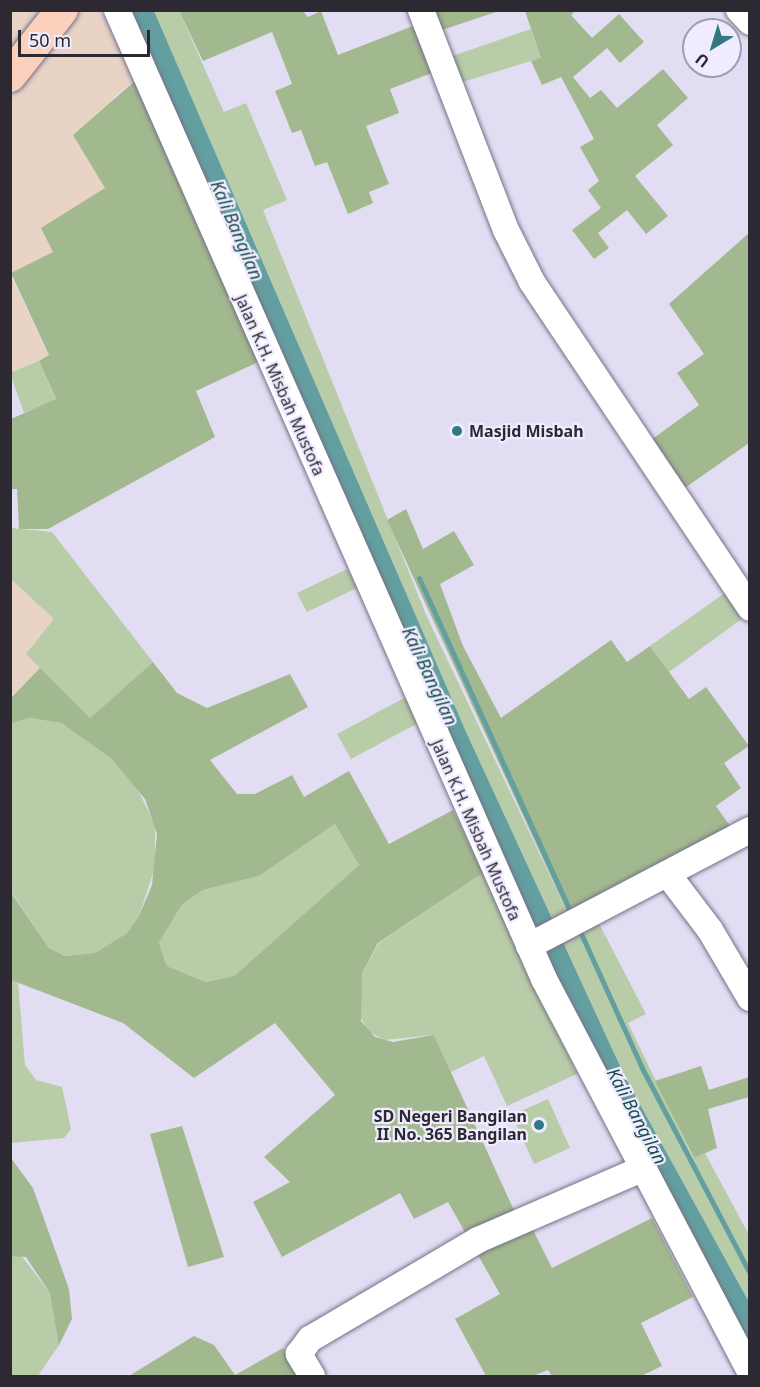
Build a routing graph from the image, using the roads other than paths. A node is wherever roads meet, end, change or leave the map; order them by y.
1 (62, 10) edge
2 (117, 10) edge
3 (421, 10) edge
4 (739, 10) edge
5 (750, 22) edge
6 (10, 76) edge
7 (750, 608) edge
8 (750, 830) edge
9 (669, 876) junction
10 (532, 945) junction
11 (750, 998) edge
12 (640, 1170) junction
13 (750, 1372) edge
14 (312, 1377) edge

1 - 6 main road
2 - 10 street, Jalan K.H. Misbah Mustofa
3 - 7 street
4 - 5 street
8 - 9 street
9 - 10 street
9 - 11 street
10 - 12 street, Jalan K.H. Misbah Mustofa
12 - 13 street, Jalan K.H. Misbah Mustofa
12 - 14 street

